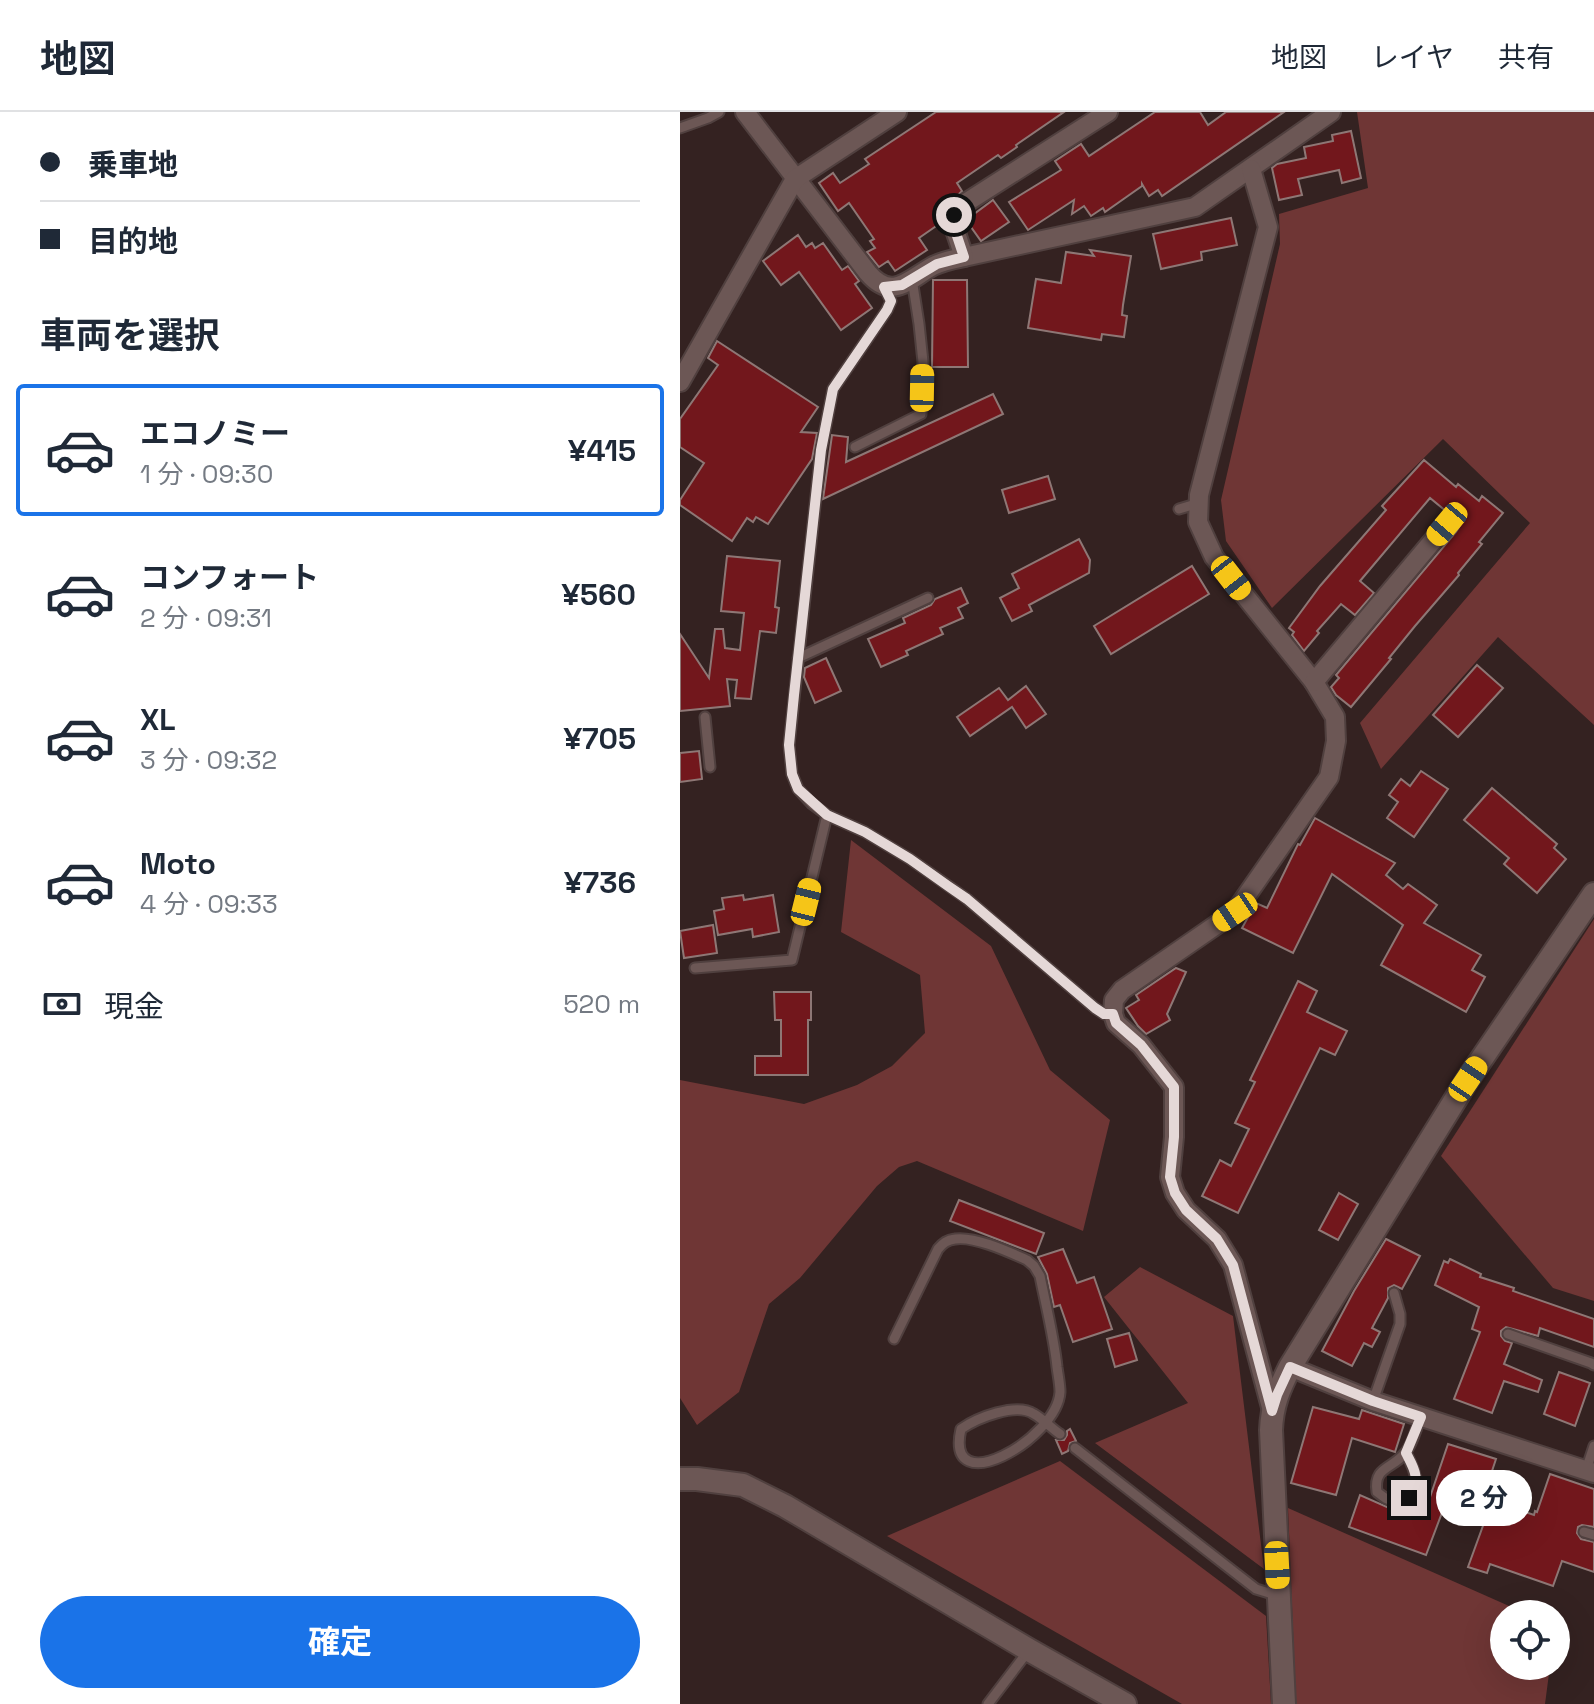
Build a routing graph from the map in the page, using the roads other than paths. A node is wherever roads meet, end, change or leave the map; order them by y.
1 (719, 112) edge
2 (745, 112) edge
3 (897, 112) edge
4 (1108, 112) edge
5 (1331, 112) edge
6 (680, 128) edge
7 (1251, 169) junction
8 (795, 179) junction
9 (964, 257) junction
10 (912, 279) junction
11 (884, 287) junction
12 (680, 382) edge
13 (855, 447) dead end
14 (1199, 503) junction
15 (1179, 509) dead end
16 (1447, 524) dead end
17 (928, 598) dead end
18 (798, 658) junction
19 (1314, 682) junction
20 (705, 717) dead end
21 (710, 767) dead end
22 (827, 815) junction
23 (1594, 894) edge
24 (695, 968) dead end
25 (1113, 1014) junction
26 (1394, 1293) dead end
27 (1508, 1334) dead end
28 (894, 1339) dead end
29 (1594, 1365) edge
30 (1290, 1367) junction
31 (1373, 1401) junction
32 (1272, 1411) junction
33 (1421, 1417) junction
34 (1044, 1422) junction
35 (1060, 1434) dead end
36 (1594, 1446) edge
37 (1075, 1448) dead end
38 (1406, 1453) junction
39 (1590, 1471) edge
40 (680, 1479) edge
41 (1279, 1596) junction
42 (1029, 1650) junction
43 (988, 1704) edge
44 (1125, 1704) edge
45 (1284, 1704) edge

1 - 6 lane
2 - 8 street
3 - 8 street
4 - 9 street
5 - 7 street
7 - 9 street
7 - 14 street
8 - 11 street
8 - 12 street
9 - 10 street
10 - 11 street
10 - 13 lane
11 - 18 lane
14 - 15 lane
14 - 19 street
16 - 19 street
17 - 18 lane
18 - 22 lane
19 - 25 street
20 - 21 lane
22 - 24 lane
22 - 25 lane
23 - 30 street
25 - 32 street
26 - 31 lane
27 - 29 lane
28 - 34 lane
30 - 31 street
30 - 32 street
31 - 33 street
32 - 41 street
33 - 38 lane
33 - 39 street
34 - 34 lane
34 - 35 lane
36 - 39 lane
37 - 41 lane
38 - 38 lane
40 - 42 street
41 - 45 street
42 - 43 lane
42 - 44 street

